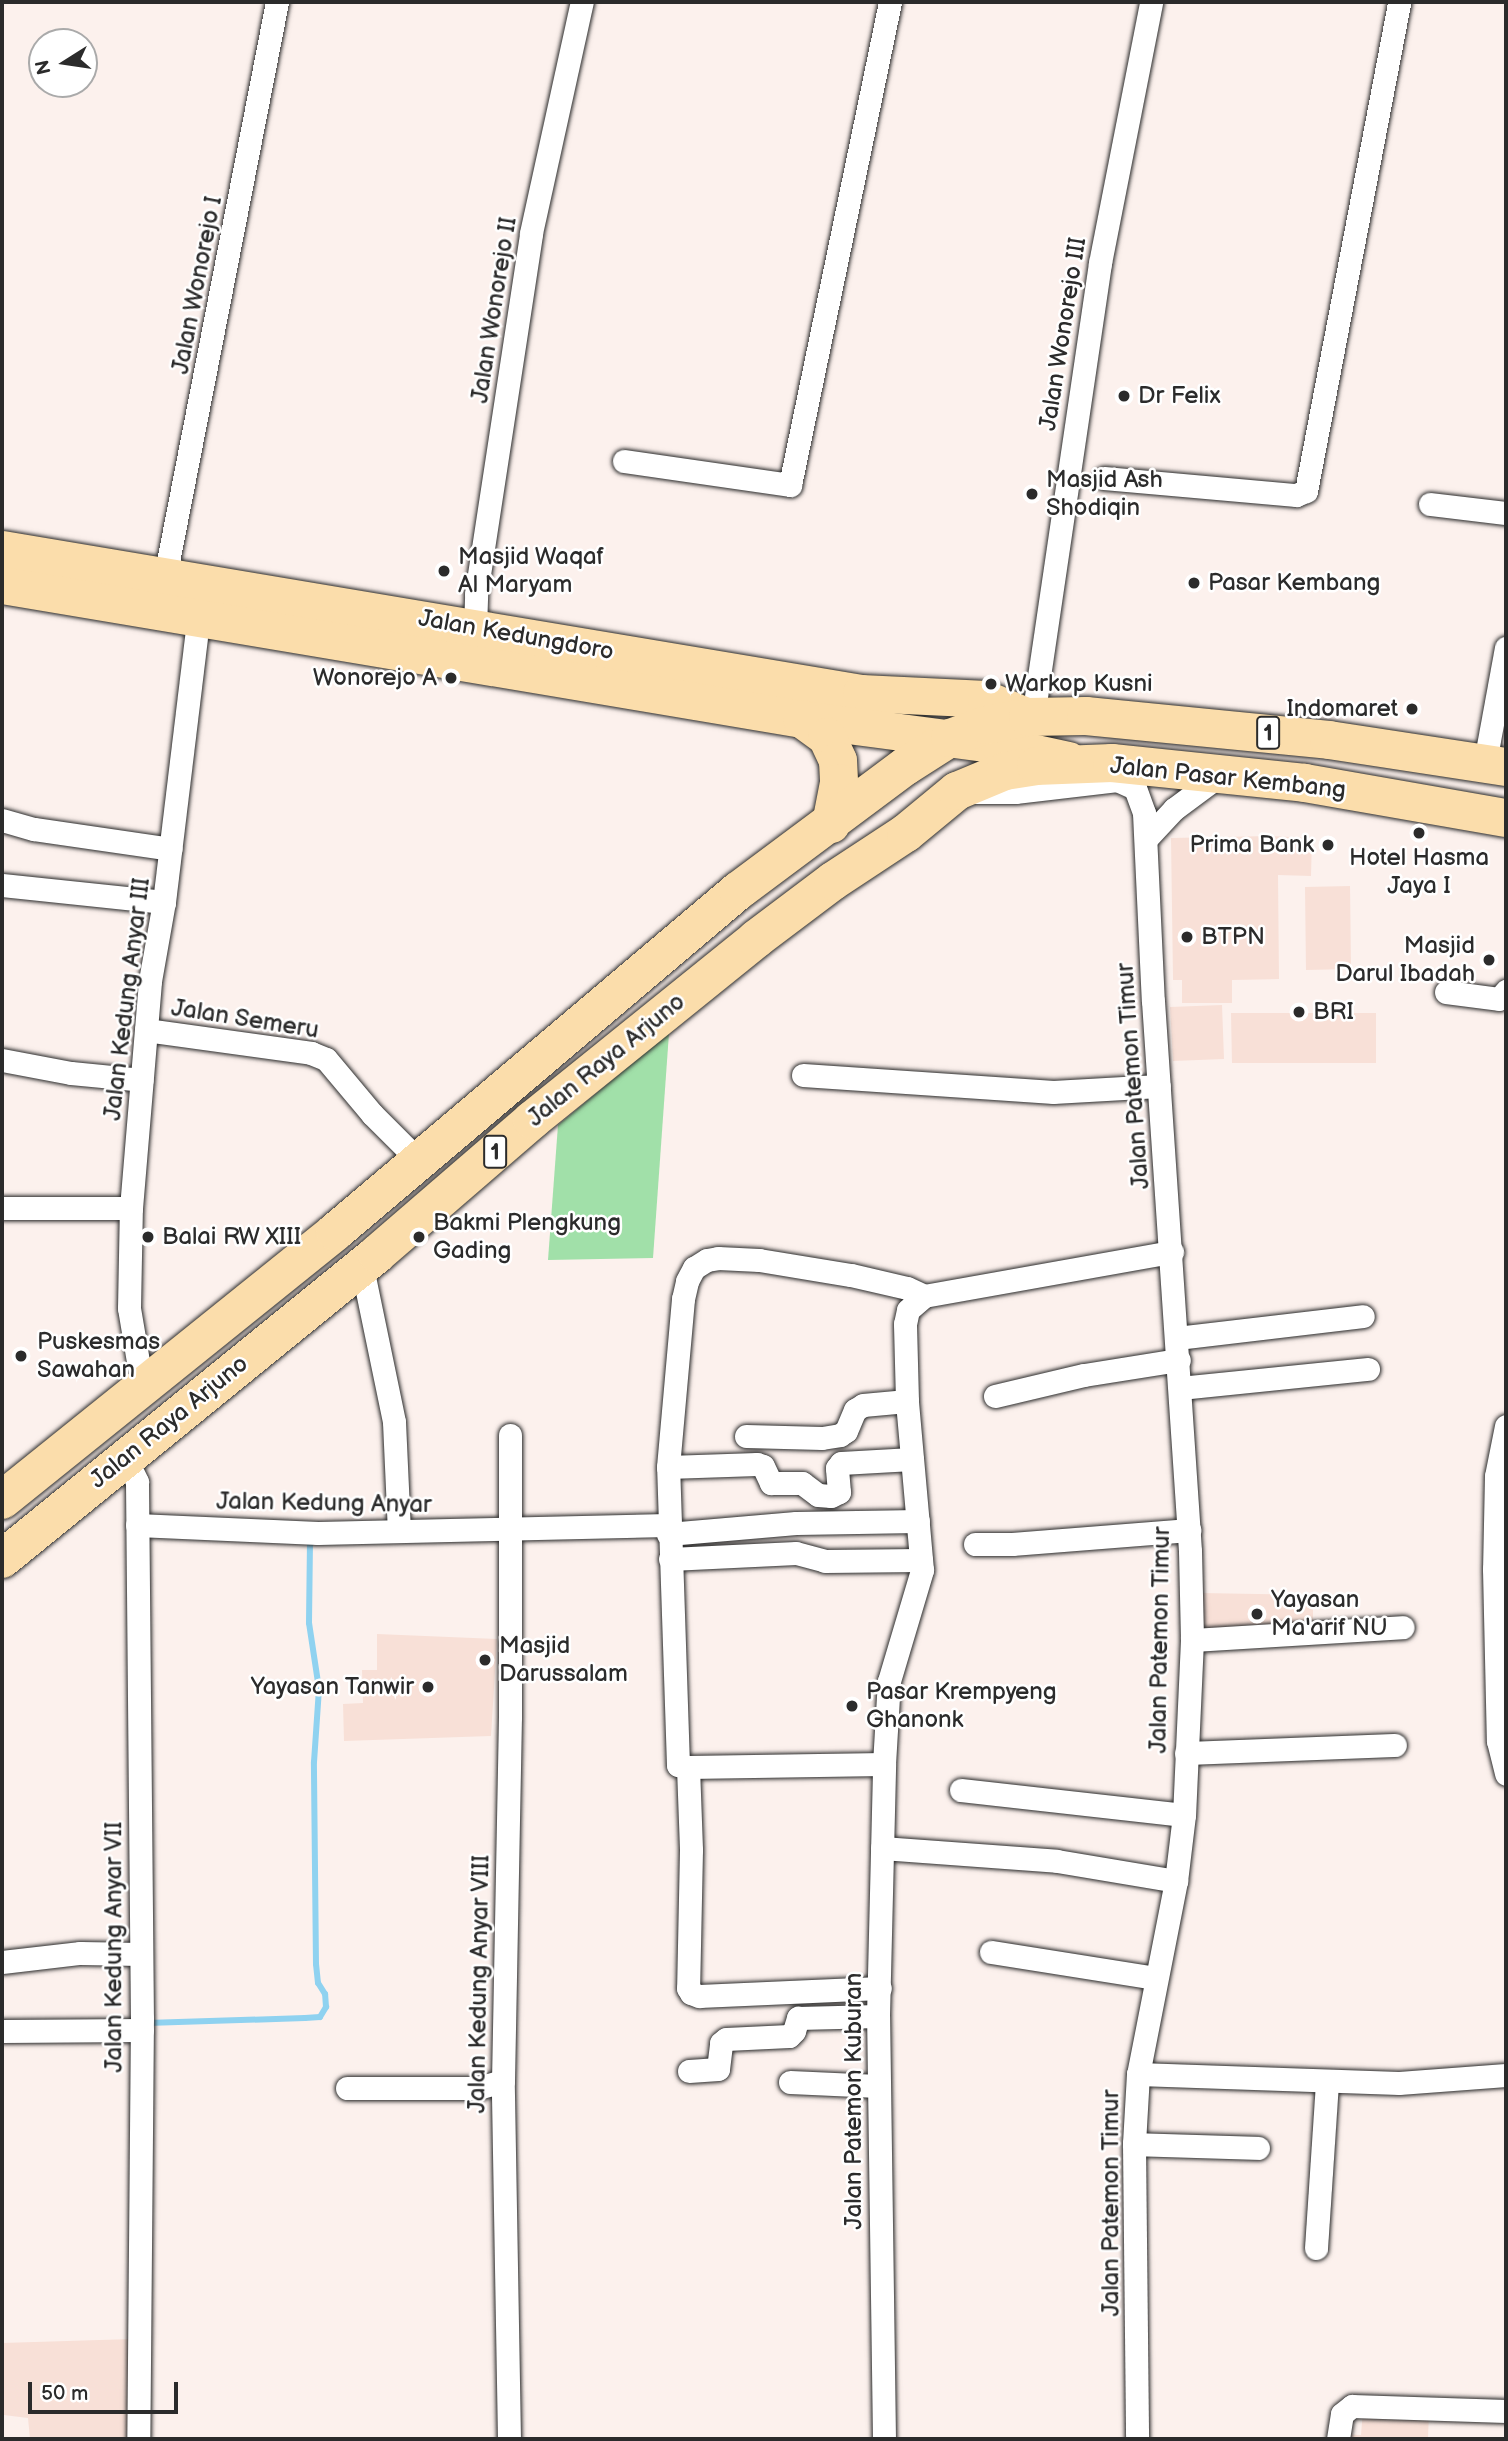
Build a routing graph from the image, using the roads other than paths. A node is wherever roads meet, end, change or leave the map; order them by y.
1 (277, 2) edge
2 (582, 2) edge
3 (890, 2) edge
4 (1151, 2) edge
5 (1398, 2) edge
6 (624, 460) dead end
7 (1104, 478) dead end
8 (1430, 505) dead end
9 (1506, 513) edge
10 (2, 549) edge
11 (165, 577) junction
12 (2, 585) edge
13 (198, 619) junction
14 (475, 628) junction
15 (1506, 649) edge
16 (1030, 717) junction
17 (802, 719) junction
18 (950, 738) junction
19 (1082, 763) junction
20 (1496, 764) edge
21 (1222, 774) junction
22 (957, 791) junction
23 (1506, 818) edge
24 (2, 820) edge
25 (831, 824) junction
26 (1146, 839) junction
27 (171, 849) junction
28 (2, 885) edge
29 (164, 902) junction
30 (1506, 991) edge
31 (1446, 992) dead end
32 (146, 1030) junction
33 (2, 1060) edge
34 (803, 1075) dead end
35 (142, 1080) junction
36 (1159, 1086) junction
37 (418, 1160) junction
38 (364, 1206) junction
39 (2, 1208) edge
40 (131, 1208) junction
41 (318, 1245) junction
42 (1172, 1252) junction
43 (362, 1267) junction
44 (924, 1296) junction
45 (1363, 1316) dead end
46 (1178, 1349) junction
47 (1368, 1368) dead end
48 (142, 1385) junction
49 (1180, 1388) junction
50 (995, 1396) dead end
51 (907, 1401) junction
52 (1506, 1426) edge
53 (510, 1435) dead end
54 (746, 1436) dead end
55 (125, 1457) junction
56 (912, 1459) junction
57 (668, 1467) junction
58 (2, 1500) edge
59 (918, 1521) junction
60 (137, 1525) junction
61 (398, 1529) junction
62 (668, 1529) junction
63 (510, 1530) junction
64 (1189, 1530) junction
65 (975, 1544) dead end
66 (2, 1559) edge
67 (670, 1559) junction
68 (921, 1560) junction
69 (1403, 1627) dead end
70 (1192, 1640) junction
71 (1395, 1745) dead end
72 (1186, 1752) junction
73 (884, 1764) junction
74 (688, 1767) junction
75 (1506, 1774) edge
76 (961, 1790) dead end
77 (1184, 1815) junction
78 (881, 1848) junction
79 (1176, 1881) junction
80 (990, 1952) dead end
81 (141, 1954) junction
82 (2, 1962) edge
83 (1156, 1978) junction
84 (880, 1988) junction
85 (878, 2016) junction
86 (142, 2025) junction
87 (2, 2031) edge
88 (689, 2071) dead end
89 (1138, 2074) junction
90 (1506, 2075) edge
91 (503, 2081) junction
92 (1327, 2081) junction
93 (790, 2082) dead end
94 (878, 2086) junction
95 (348, 2088) dead end
96 (1134, 2144) junction
97 (1258, 2148) dead end
98 (1316, 2248) dead end
99 (1506, 2411) edge
100 (138, 2439) edge
101 (509, 2439) edge
102 (884, 2439) edge
103 (1137, 2439) edge
104 (1338, 2439) edge

1 - 11 street, Jalan Wonorejo I
2 - 14 street, Jalan Wonorejo II
3 - 6 street
4 - 16 street, Jalan Wonorejo III
5 - 7 street
8 - 9 street
10 - 11 main road, Jalan Kedungdoro
11 - 14 main road, Jalan Kedungdoro
12 - 13 main road, Jalan Kedungdoro
13 - 17 main road, Jalan Kedungdoro
13 - 27 street, Jalan Kedung Anyar III
14 - 16 main road, Jalan Kedungdoro
15 - 20 street
16 - 18 highway, Jalan Raya Arjuno / 1
16 - 20 highway, Jalan Pasar Kembang / 1
17 - 18 main road, Jalan Kedungdoro
17 - 25 highway
18 - 19 main road, Jalan Pasar Kembang
18 - 25 highway, Jalan Raya Arjuno / 1
19 - 21 highway, Jalan Pasar Kembang / 1
19 - 22 highway, Jalan Raya Arjuno / 1
21 - 23 highway, Jalan Pasar Kembang / 1
21 - 26 street
22 - 26 street, Jalan Patemon Timur
22 - 43 highway, Jalan Raya Arjuno / 1
24 - 27 street
25 - 37 highway, Jalan Raya Arjuno / 1
26 - 36 street, Jalan Patemon Timur
27 - 29 street, Jalan Kedung Anyar III
28 - 29 street
29 - 32 street, Jalan Kedung Anyar III
30 - 31 street
32 - 35 street, Jalan Kedung Anyar III
32 - 37 street, Jalan Semeru
33 - 35 street
34 - 36 street
35 - 40 street, Jalan Kedung Anyar III
36 - 42 street, Jalan Patemon Timur
37 - 38 highway, Jalan Raya Arjuno / 1
38 - 41 highway, Jalan Raya Arjuno / 1
38 - 43 highway
39 - 40 street
40 - 48 street, Jalan Kedung Anyar III
41 - 43 highway
41 - 48 highway, Jalan Raya Arjuno / 1
42 - 44 street
42 - 46 street, Jalan Patemon Timur
43 - 55 highway, Jalan Raya Arjuno / 1
43 - 61 street
44 - 51 street, Jalan Patemon Kuburan
44 - 57 street
45 - 46 street
46 - 49 street, Jalan Patemon Timur
46 - 50 street
47 - 49 street
48 - 58 highway, Jalan Raya Arjuno / 1
49 - 64 street, Jalan Patemon Timur
51 - 54 street
51 - 56 street, Jalan Patemon Kuburan
52 - 75 street
53 - 63 street, Jalan Kedung Anyar VIII
55 - 60 street, Jalan Kedung Anyar VII
55 - 66 highway, Jalan Raya Arjuno / 1
56 - 57 street
56 - 59 street, Jalan Patemon Kuburan
57 - 62 street
59 - 62 street
59 - 68 street, Jalan Patemon Kuburan
60 - 61 street, Jalan Kedung Anyar
60 - 81 street, Jalan Kedung Anyar VII
61 - 63 street, Jalan Kedung Anyar
62 - 63 street
62 - 67 street
63 - 91 street, Jalan Kedung Anyar VIII
64 - 65 street
64 - 70 street, Jalan Patemon Timur
67 - 68 street
67 - 74 street
68 - 73 street, Jalan Patemon Kuburan
69 - 70 street
70 - 72 street, Jalan Patemon Timur
71 - 72 street
72 - 77 street, Jalan Patemon Timur
73 - 74 street
73 - 78 street, Jalan Patemon Kuburan
74 - 84 street
76 - 77 street
77 - 79 street, Jalan Patemon Timur
78 - 79 street
78 - 84 street, Jalan Patemon Kuburan
79 - 83 street, Jalan Patemon Timur
80 - 83 street
81 - 82 street
81 - 86 street, Jalan Kedung Anyar VII
83 - 89 street, Jalan Patemon Timur
84 - 85 street, Jalan Patemon Kuburan
85 - 88 street
85 - 94 street, Jalan Patemon Kuburan
86 - 87 street
86 - 100 street, Jalan Kedung Anyar VII
89 - 92 street
89 - 96 street, Jalan Patemon Timur
90 - 92 street
91 - 95 street
91 - 101 street, Jalan Kedung Anyar VIII
92 - 98 street
93 - 94 street
94 - 102 street, Jalan Patemon Kuburan
96 - 97 street
96 - 103 street, Jalan Patemon Timur
99 - 104 street

